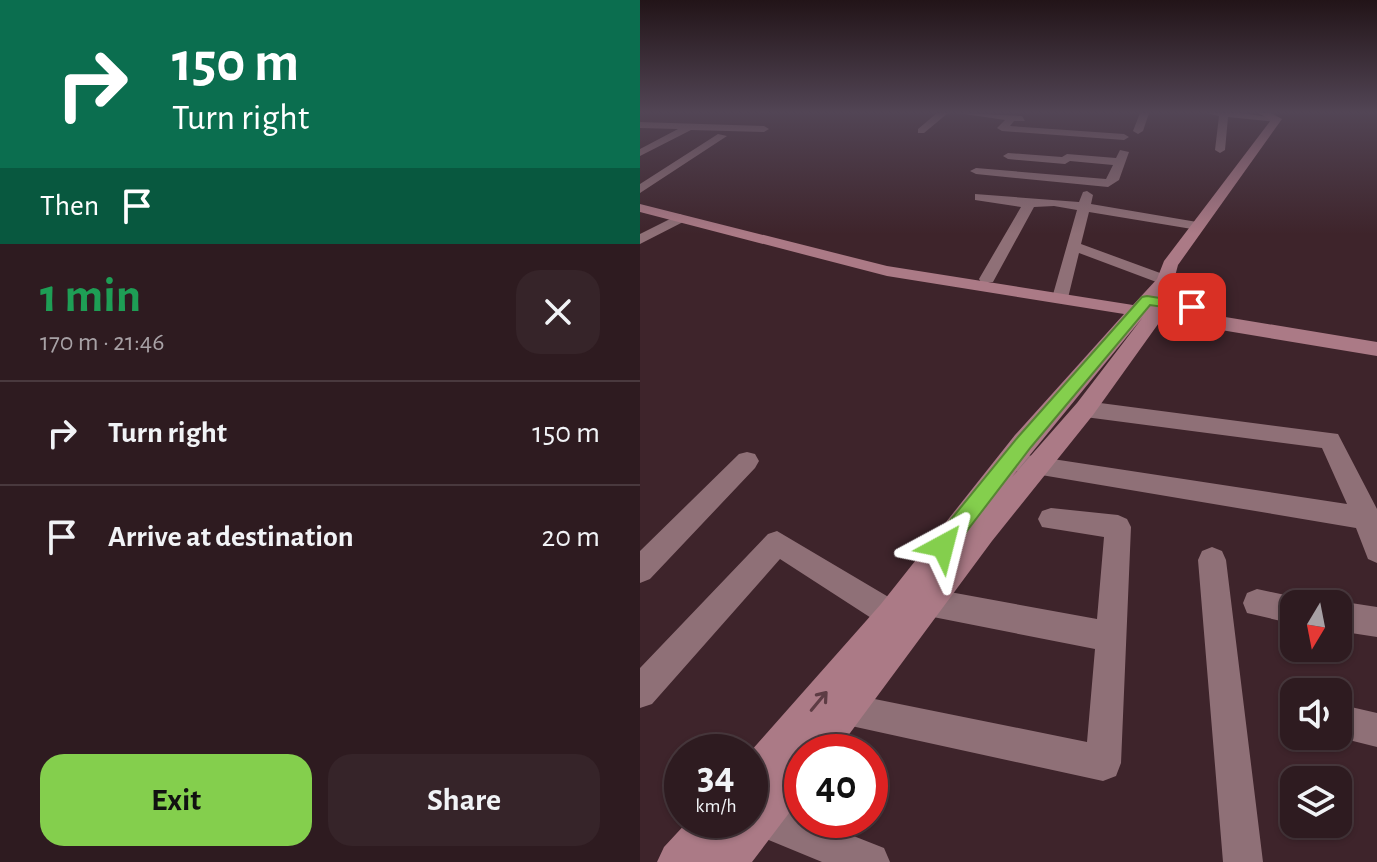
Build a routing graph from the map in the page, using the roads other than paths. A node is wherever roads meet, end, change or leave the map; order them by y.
1 (674, 153) edge
2 (695, 153) edge
3 (1010, 153) edge
4 (1036, 153) edge
5 (1246, 153) edge
6 (1067, 156) junction
7 (976, 171) dead end
8 (640, 173) edge
9 (997, 173) junction
10 (1059, 179) junction
11 (1089, 182) junction
12 (640, 189) edge
13 (979, 197) dead end
14 (640, 201) edge
15 (1028, 204) junction
16 (640, 208) edge
17 (1084, 209) junction
18 (680, 218) junction
19 (1198, 226) junction
20 (640, 240) edge
21 (1073, 246) junction
22 (987, 279) junction
23 (1061, 293) junction
24 (1155, 298) junction
25 (1377, 339) edge
26 (1377, 349) edge
27 (1085, 409) junction
28 (747, 461) dead end
29 (1022, 464) junction
30 (1051, 519) dead end
31 (1371, 519) edge
32 (1377, 550) edge
33 (1212, 560) dead end
34 (640, 570) edge
35 (928, 602) junction
36 (1257, 603) dead end
37 (1280, 607) edge
38 (892, 615) junction
39 (1352, 618) edge
40 (1377, 622) edge
41 (1112, 637) junction
42 (640, 692) edge
43 (845, 710) junction
44 (1352, 724) edge
45 (1377, 730) edge
46 (826, 734) edge
47 (784, 778) edge
48 (768, 782) edge
49 (768, 790) edge
50 (768, 807) edge
51 (701, 838) edge
52 (737, 838) edge
53 (679, 862) edge
54 (725, 862) edge
55 (870, 862) edge
56 (1243, 862) edge

1 - 8 street
2 - 12 street
3 - 9 street
4 - 6 street
5 - 19 street
6 - 10 street
6 - 11 street
7 - 9 street
9 - 10 street
10 - 11 street
11 - 17 street
13 - 15 street
14 - 22 street
15 - 17 street
15 - 22 street
16 - 18 street
17 - 19 street
17 - 21 street
18 - 20 street
18 - 23 street
19 - 24 street
21 - 23 street
21 - 24 street
22 - 23 street
23 - 24 street
24 - 25 street
24 - 26 street
24 - 27 street
24 - 29 street
27 - 29 street
27 - 31 street
28 - 34 street
29 - 31 street
29 - 35 street
29 - 38 street
30 - 41 street
31 - 32 street
33 - 56 street
35 - 41 street
35 - 43 street
36 - 37 street
38 - 42 street
48 -> 38 street
39 - 40 street
41 - 43 street
43 - 46 street
44 - 45 street
47 - 49 street
50 - 55 street
51 - 53 street
52 - 54 street

